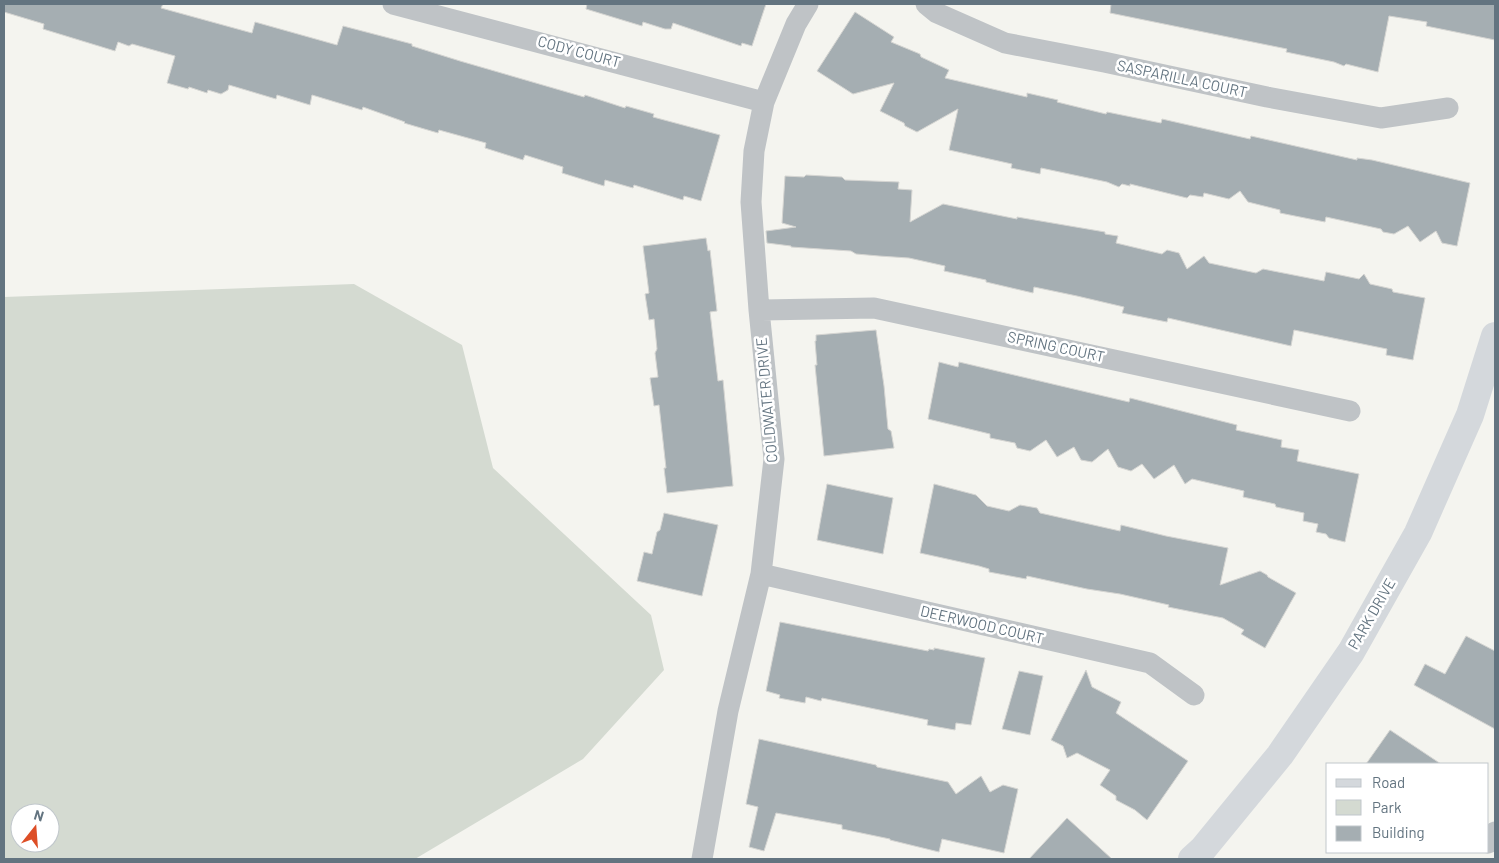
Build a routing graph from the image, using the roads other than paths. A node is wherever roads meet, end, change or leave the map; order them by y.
1 (393, 4) edge
2 (808, 4) edge
3 (926, 4) edge
4 (764, 102) junction
5 (1448, 108) dead end
6 (759, 310) junction
7 (1495, 336) edge
8 (1350, 411) dead end
9 (761, 574) junction
10 (1194, 695) dead end
11 (706, 858) edge
12 (1192, 859) edge

1 - 4 street, CODY COURT
2 - 4 street, COLDWATER DRIVE
3 - 5 street, SASPARILLA COURT
4 - 6 street, COLDWATER DRIVE
6 - 8 street, SPRING COURT
6 - 9 street, COLDWATER DRIVE
7 - 12 street, PARK DRIVE
9 - 10 street, DEERWOOD COURT
9 - 11 street, COLDWATER DRIVE

